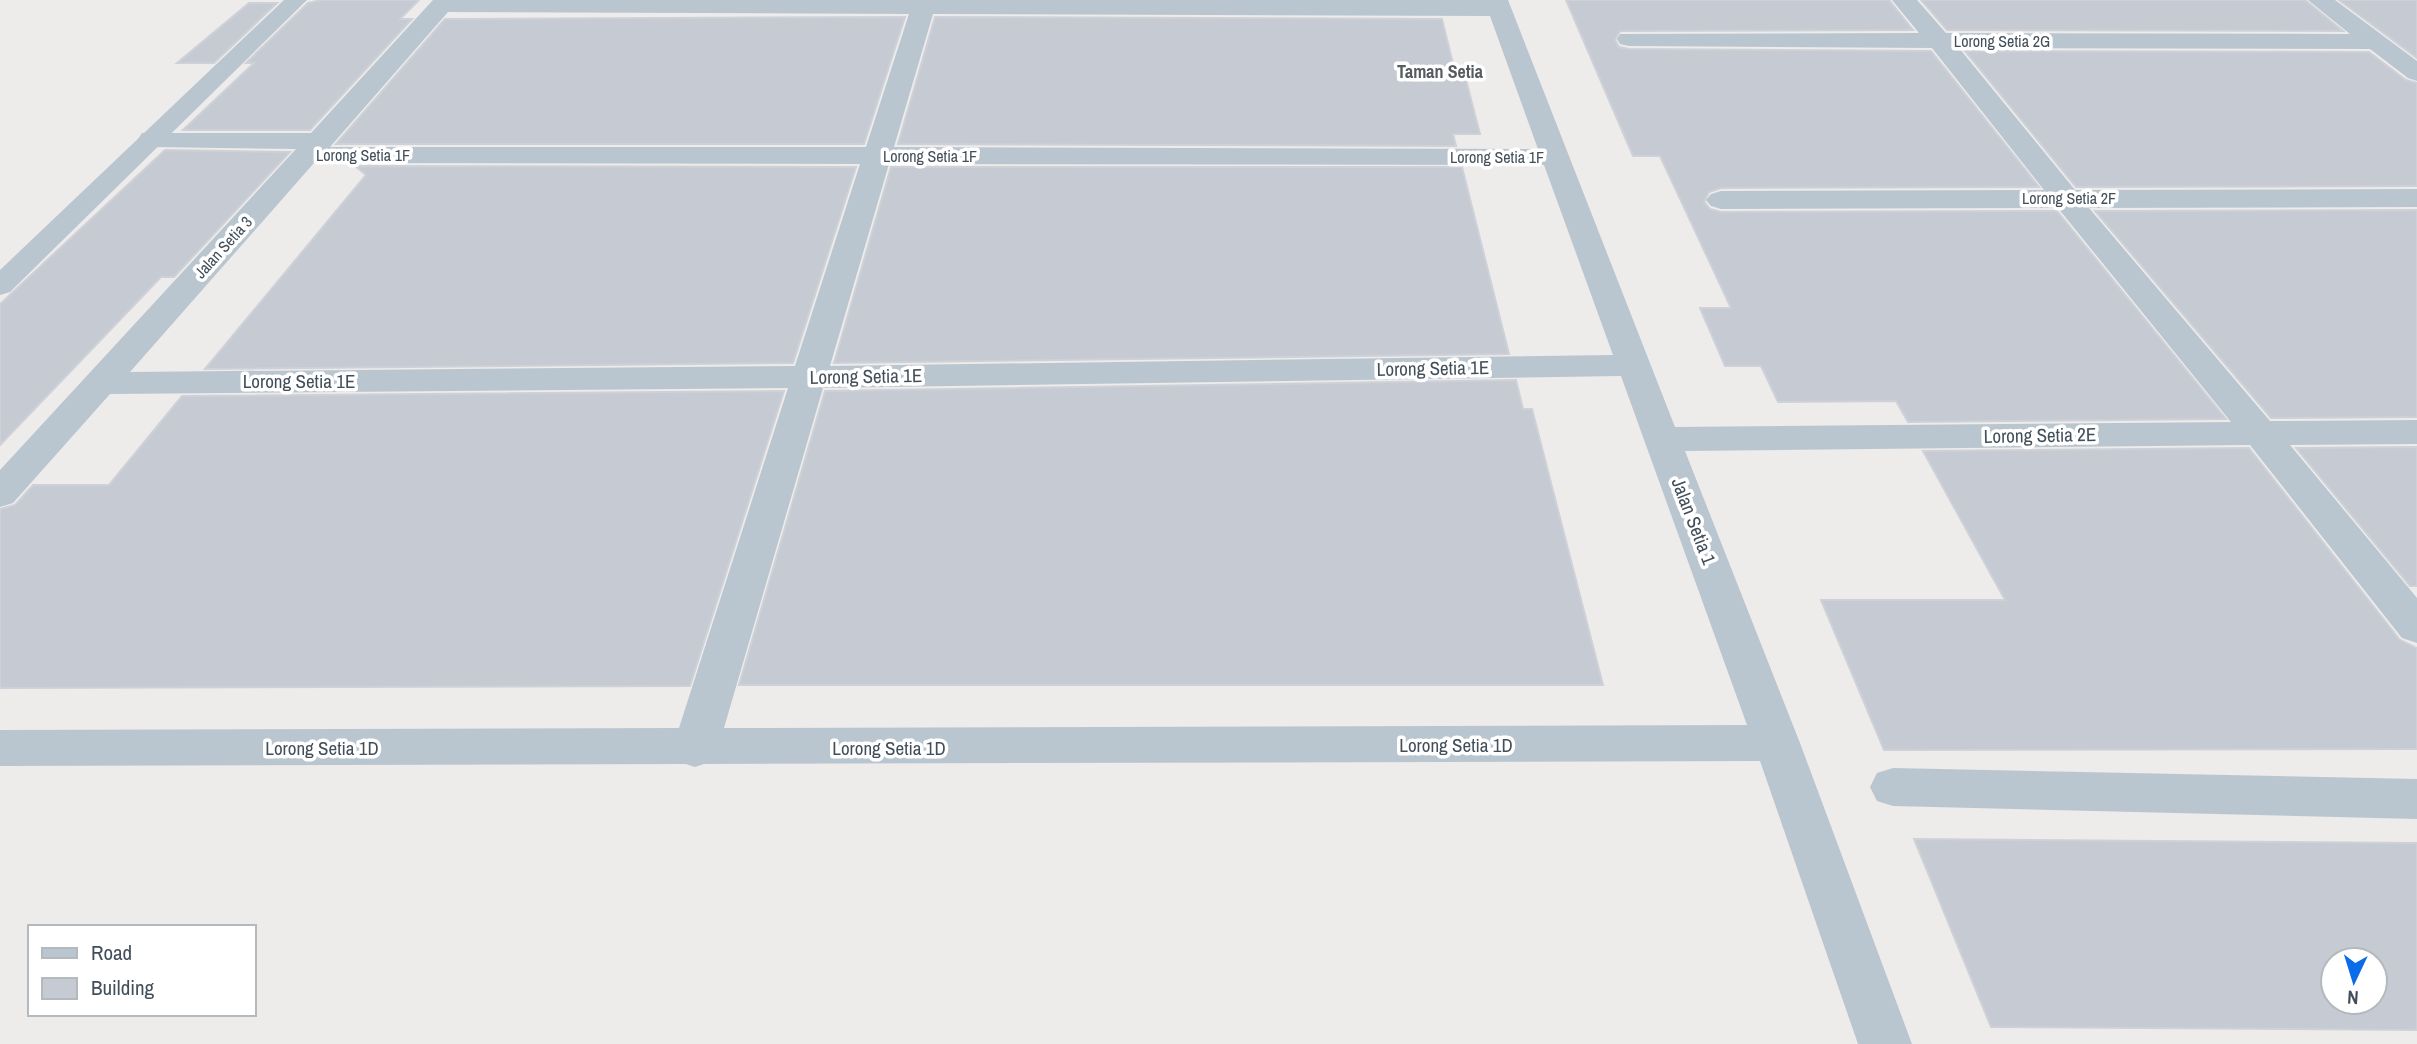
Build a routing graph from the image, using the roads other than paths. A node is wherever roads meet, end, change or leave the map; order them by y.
1 (296, 0) edge
2 (1904, 0) edge
3 (2320, 0) edge
4 (444, 3) edge
5 (924, 4) edge
6 (1498, 4) edge
7 (1629, 39) dead end
8 (1940, 40) junction
9 (2376, 42) junction
10 (2417, 74) edge
11 (152, 139) junction
12 (313, 148) junction
13 (877, 156) junction
14 (1554, 157) junction
15 (2065, 198) junction
16 (2417, 198) edge
17 (1721, 200) dead end
18 (0, 286) edge
19 (1632, 365) junction
20 (810, 377) junction
21 (101, 383) junction
22 (2417, 432) edge
23 (2262, 433) junction
24 (1663, 439) junction
25 (0, 494) edge
26 (2417, 627) edge
27 (1778, 743) junction
28 (0, 748) edge
29 (695, 749) junction
30 (1893, 787) dead end
31 (2417, 799) edge
32 (1885, 1044) edge

1 - 11 lane
2 - 8 street
3 - 9 street
4 - 5 street
4 - 12 street, Jalan Setia 3
5 - 6 street
5 - 13 street
6 - 14 street, Jalan Setia 1
7 - 8 street, Lorong Setia 2G
8 - 9 street, Lorong Setia 2G
8 - 15 street
9 - 10 street
11 - 12 street, Lorong Setia 1F
11 - 18 lane
12 - 13 street, Lorong Setia 1F
12 - 21 street, Jalan Setia 3
13 - 14 street, Lorong Setia 1F
13 - 20 street
14 - 19 street, Jalan Setia 1
15 - 16 street, Lorong Setia 2F
15 - 17 street, Lorong Setia 2F
15 - 23 street
19 - 20 street, Lorong Setia 1E
19 - 24 street, Jalan Setia 1
20 - 21 street, Lorong Setia 1E
20 - 29 street
21 - 25 street, Jalan Setia 3
22 - 23 street, Lorong Setia 2E
23 - 24 street, Lorong Setia 2E
23 - 26 street
24 - 27 street, Jalan Setia 1
27 - 29 street, Lorong Setia 1D
27 - 32 street, Jalan Setia 1
28 - 29 street, Lorong Setia 1D
30 - 31 street

